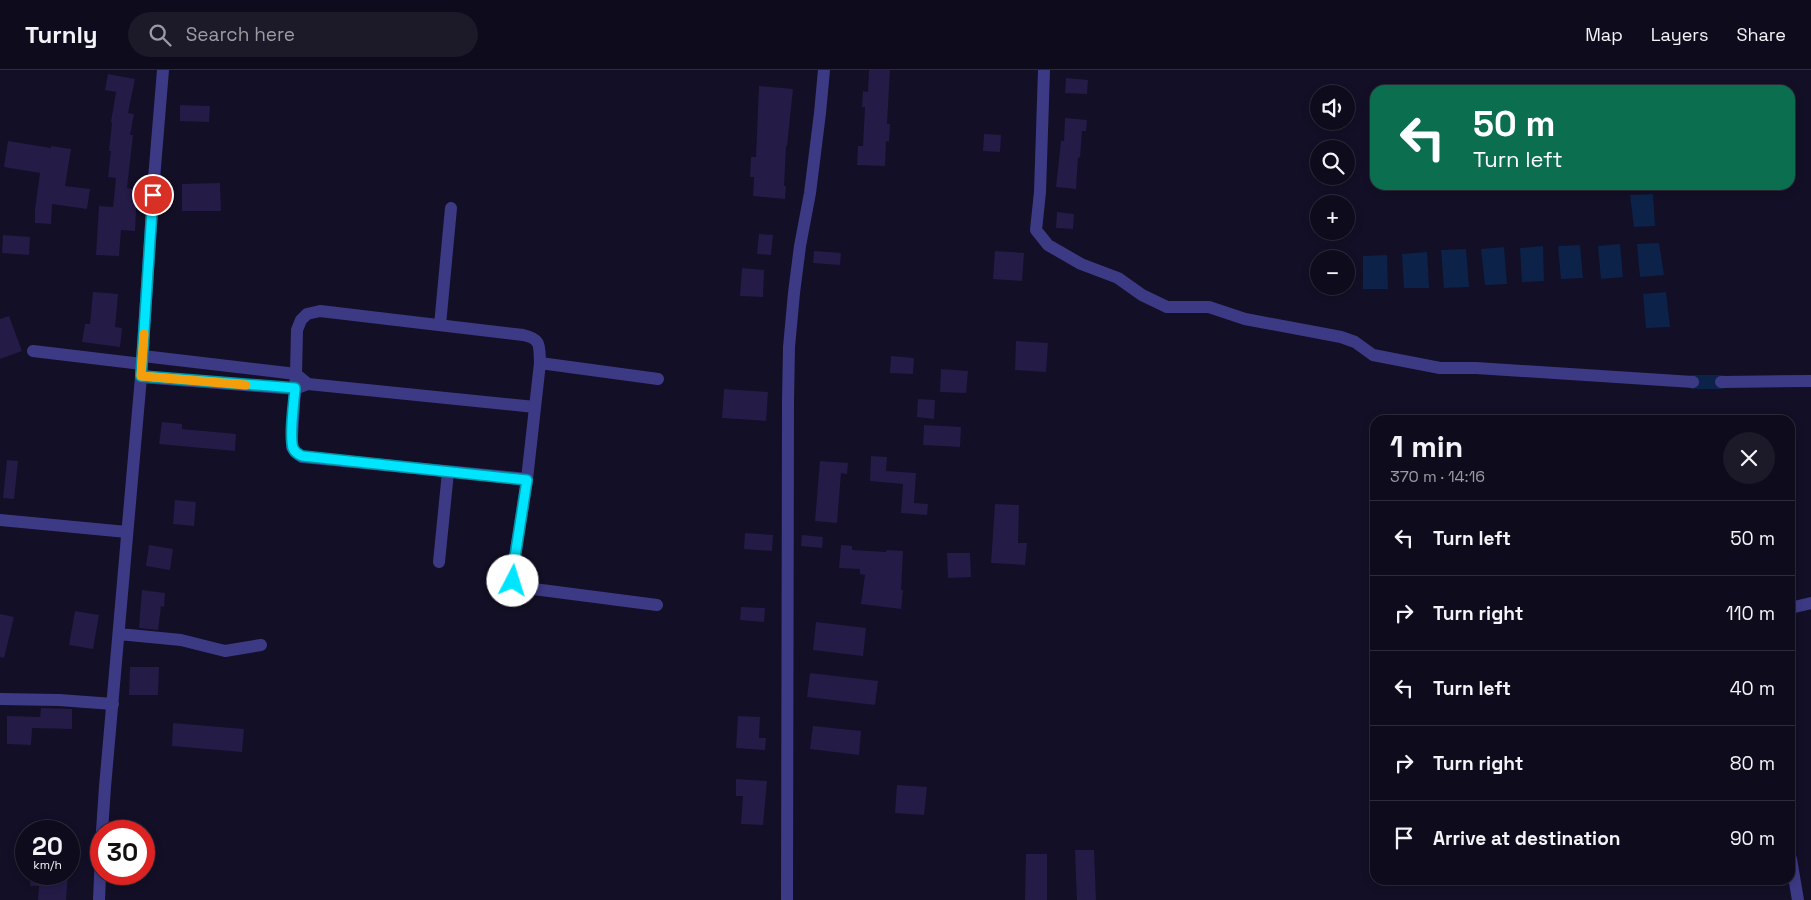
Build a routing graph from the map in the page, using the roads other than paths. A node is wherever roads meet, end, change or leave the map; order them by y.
1 (163, 70) edge
2 (824, 70) edge
3 (1044, 70) edge
4 (451, 208) dead end
5 (440, 325) junction
6 (34, 350) dead end
7 (540, 363) junction
8 (142, 365) junction
9 (296, 374) junction
10 (658, 379) dead end
11 (1811, 381) edge
12 (1694, 382) dead end
13 (1721, 382) dead end
14 (308, 384) junction
15 (295, 388) junction
16 (535, 407) junction
17 (448, 472) junction
18 (527, 480) junction
19 (0, 520) edge
20 (127, 532) junction
21 (439, 562) dead end
22 (1811, 603) edge
23 (657, 606) dead end
24 (1795, 607) edge
25 (118, 634) junction
26 (261, 645) dead end
27 (0, 700) edge
28 (113, 704) junction
29 (103, 820) edge
30 (1795, 882) edge
31 (100, 885) edge
32 (99, 900) edge
33 (787, 900) edge
34 (1798, 900) edge

1 - 8 street
2 - 33 street
3 - 12 street
4 - 5 street
5 - 7 street
5 - 9 street
6 - 8 street
7 - 10 street
7 - 16 street
8 - 9 street
8 - 15 street
8 - 20 street
9 - 14 street
9 - 15 street
11 - 13 street
14 - 15 street
14 - 16 street
15 - 17 street
16 - 18 street
17 - 18 street
17 - 21 street
18 - 23 street
19 - 20 street
20 - 25 street
22 - 24 street
25 - 26 street
25 - 28 street
27 - 28 street
28 - 29 street
30 - 34 street
31 - 32 street

